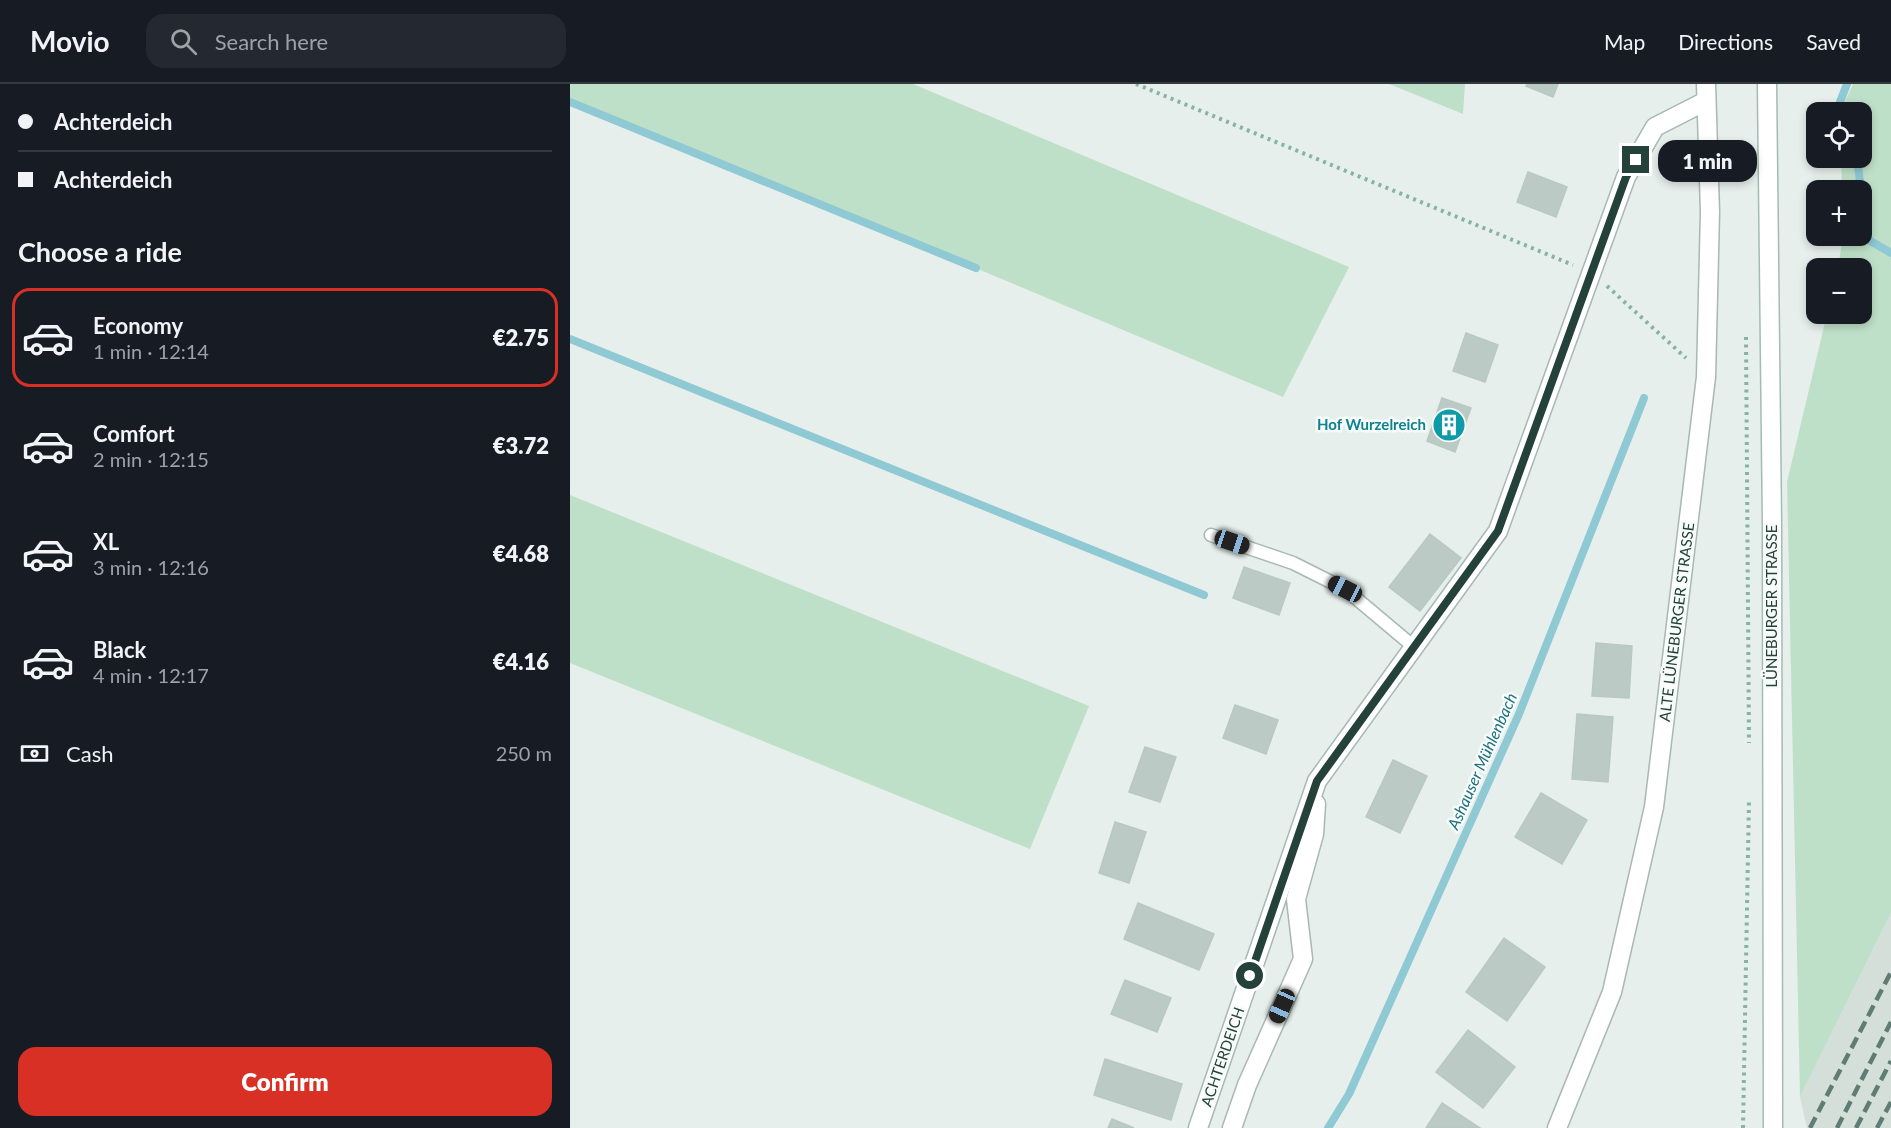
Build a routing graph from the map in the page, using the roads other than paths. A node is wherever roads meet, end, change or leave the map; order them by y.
1 (1767, 84) edge
2 (1706, 93) edge
3 (1211, 535) dead end
4 (1414, 646) junction
5 (1317, 781) junction
6 (1198, 1128) edge
7 (1232, 1128) edge
8 (1557, 1128) edge
9 (1773, 1128) edge

1 - 9 street, LÜNEBURGER STRASSE
2 - 4 street, ACHTERDEICH
2 - 8 street, ALTE LÜNEBURGER STRASSE
3 - 4 lane
4 - 5 street, ACHTERDEICH
5 - 6 street, ACHTERDEICH
5 - 7 street, ACHTERDEICH

